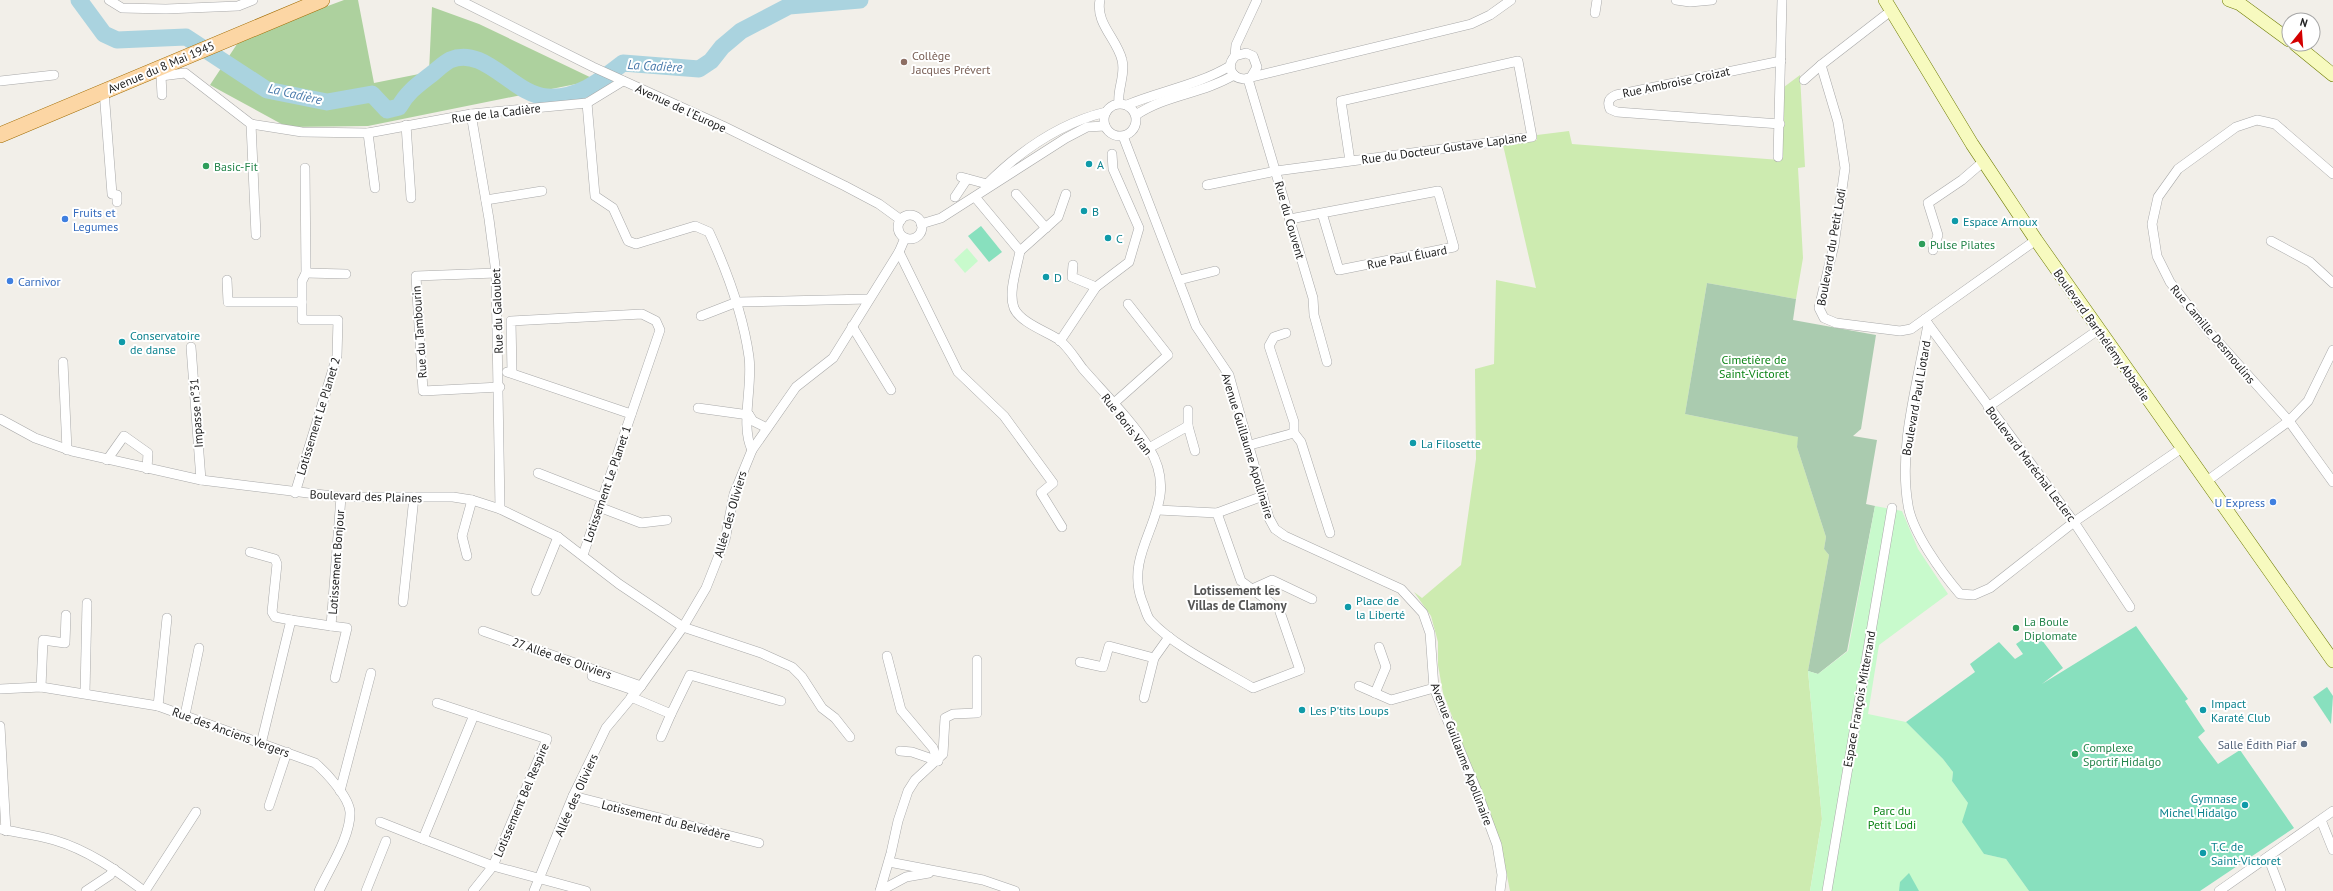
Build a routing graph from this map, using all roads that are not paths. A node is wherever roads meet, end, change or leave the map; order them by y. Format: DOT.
graph roads {
  1 [pos="109,0"];
  2 [pos="253,0"];
  3 [pos="298,0"];
  4 [pos="322,0"];
  5 [pos="459,0"];
  6 [pos="1100,0"];
  7 [pos="1257,0"];
  8 [pos="1511,0"];
  9 [pos="1597,0"];
  10 [pos="1676,0"];
  11 [pos="1712,0"];
  12 [pos="1782,0"];
  13 [pos="2229,0"];
  14 [pos="1888,5"];
  15 [pos="1595,13"];
  16 [pos="1243,30"];
  17 [pos="2281,34"];
  18 [pos="214,40"];
  19 [pos="2305,52"];
  20 [pos="1246,53"];
  21 [pos="178,55"];
  22 [pos="1235,56"];
  23 [pos="1781,61"];
  24 [pos="1256,63"];
  25 [pos="1822,65"];
  26 [pos="1230,66"];
  27 [pos="1272,72"];
  28 [pos="158,73"];
  29 [pos="54,75"];
  30 [pos="1234,75"];
  31 [pos="2333,75"];
  32 [pos="1250,78"];
  33 [pos="620,80"];
  34 [pos="1804,80"];
  35 [pos="0,81"];
  36 [pos="104,91"];
  37 [pos="162,95"];
  38 [pos="587,103"];
  39 [pos="1123,104"];
  40 [pos="1106,112"];
  41 [pos="471,114"];
  42 [pos="1136,116"];
  43 [pos="251,124"];
  44 [pos="1780,124"];
  45 [pos="406,125"];
  46 [pos="0,126"];
  47 [pos="1105,126"];
  48 [pos="368,133"];
  49 [pos="0,135"];
  50 [pos="1123,136"];
  51 [pos="1112,154"];
  52 [pos="1778,157"];
  53 [pos="1350,160"];
  54 [pos="1984,161"];
  55 [pos="305,168"];
  56 [pos="1276,171"];
  57 [pos="2333,174"];
  58 [pos="988,184"];
  59 [pos="1207,185"];
  60 [pos="375,188"];
  61 [pos="542,191"];
  62 [pos="1016,194"];
  63 [pos="1066,194"];
  64 [pos="975,197"];
  65 [pos="411,198"];
  66 [pos="486,200"];
  67 [pos="118,202"];
  68 [pos="962,205"];
  69 [pos="1322,213"];
  70 [pos="1290,219"];
  71 [pos="901,220"];
  72 [pos="921,224"];
  73 [pos="1046,228"];
  74 [pos="256,235"];
  75 [pos="905,238"];
  76 [pos="2036,240"];
  77 [pos="2271,241"];
  78 [pos="1933,250"];
  79 [pos="1020,251"];
  80 [pos="899,252"];
  81 [pos="1073,265"];
  82 [pos="1215,271"];
  83 [pos="306,273"];
  84 [pos="496,273"];
  85 [pos="346,274"];
  86 [pos="227,280"];
  87 [pos="1179,280"];
  88 [pos="2333,283"];
  89 [pos="1096,287"];
  90 [pos="869,299"];
  91 [pos="302,302"];
  92 [pos="737,302"];
  93 [pos="1128,304"];
  94 [pos="701,316"];
  95 [pos="1926,322"];
  96 [pos="852,326"];
  97 [pos="2098,330"];
  98 [pos="1286,333"];
  99 [pos="1060,341"];
  100 [pos="191,347"];
  101 [pos="2333,350"];
  102 [pos="63,362"];
  103 [pos="1327,362"];
  104 [pos="499,372"];
  105 [pos="512,373"];
  106 [pos="500,387"];
  107 [pos="891,390"];
  108 [pos="1113,404"];
  109 [pos="1988,407"];
  110 [pos="698,408"];
  111 [pos="1188,410"];
  112 [pos="630,414"];
  113 [pos="749,415"];
  114 [pos="0,419"];
  115 [pos="2290,421"];
  116 [pos="1188,426"];
  117 [pos="767,428"];
  118 [pos="1294,433"];
  119 [pos="1250,445"];
  120 [pos="1148,448"];
  121 [pos="2182,448"];
  122 [pos="67,450"];
  123 [pos="752,450"];
  124 [pos="1195,451"];
  125 [pos="107,460"];
  126 [pos="147,469"];
  127 [pos="538,473"];
  128 [pos="201,480"];
  129 [pos="2207,481"];
  130 [pos="2333,482"];
  131 [pos="295,493"];
  132 [pos="1263,496"];
  133 [pos="341,497"];
  134 [pos="414,497"];
  135 [pos="472,500"];
  136 [pos="600,503"];
  137 [pos="1892,508"];
  138 [pos="500,509"];
  139 [pos="1158,510"];
  140 [pos="1217,513"];
  141 [pos="667,520"];
  142 [pos="2074,522"];
  143 [pos="1062,527"];
  144 [pos="1330,533"];
  145 [pos="558,537"];
  146 [pos="250,552"];
  147 [pos="582,555"];
  148 [pos="467,556"];
  149 [pos="1252,589"];
  150 [pos="536,591"];
  151 [pos="1312,599"];
  152 [pos="403,602"];
  153 [pos="87,603"];
  154 [pos="2130,607"];
  155 [pos="66,615"];
  156 [pos="167,618"];
  157 [pos="291,620"];
  158 [pos="331,626"];
  159 [pos="683,627"];
  160 [pos="481,634"];
  161 [pos="1169,637"];
  162 [pos="1379,647"];
  163 [pos="199,648"];
  164 [pos="887,656"];
  165 [pos="1154,658"];
  166 [pos="977,660"];
  167 [pos="2333,661"];
  168 [pos="1080,662"];
  169 [pos="371,673"];
  170 [pos="335,678"];
  171 [pos="1359,686"];
  172 [pos="41,687"];
  173 [pos="1434,688"];
  174 [pos="0,689"];
  175 [pos="636,691"];
  176 [pos="85,693"];
  177 [pos="1375,693"];
  178 [pos="1144,698"];
  179 [pos="781,701"];
  180 [pos="437,703"];
  181 [pos="158,706"];
  182 [pos="671,714"];
  183 [pos="185,715"];
  184 [pos="474,715"];
  185 [pos="0,726"];
  186 [pos="661,737"];
  187 [pos="850,737"];
  188 [pos="261,744"];
  189 [pos="900,751"];
  190 [pos="286,752"];
  191 [pos="938,761"];
  192 [pos="340,791"];
  193 [pos="573,796"];
  194 [pos="269,806"];
  195 [pos="2333,811"];
  196 [pos="196,812"];
  197 [pos="2321,820"];
  198 [pos="380,822"];
  199 [pos="3,830"];
  200 [pos="423,839"];
  201 [pos="386,841"];
  202 [pos="759,843"];
  203 [pos="2333,850"];
  204 [pos="2268,857"];
  205 [pos="889,862"];
  206 [pos="493,866"];
  207 [pos="114,869"];
  208 [pos="937,872"];
  209 [pos="540,879"];
  210 [pos="86,891"];
  211 [pos="145,891"];
  212 [pos="319,891"];
  213 [pos="366,891"];
  214 [pos="473,891"];
  215 [pos="534,891"];
  216 [pos="586,891"];
  217 [pos="880,891"];
  218 [pos="1015,891"];
  219 [pos="1500,891"];
  220 [pos="1827,891"];
  221 [pos="2219,891"];
  222 [pos="2281,891"];
  1 -- 2 [label="street"];
  3 -- 18 [label="main road, Avenue du 8 Mai 1945"];
  4 -- 18 [label="main road, Avenue du 8 Mai 1945"];
  5 -- 33 [label="street, Avenue de l'Europe"];
  6 -- 39 [label="street"];
  7 -- 16 [label="street"];
  8 -- 27 [label="street"];
  9 -- 15 [label="street"];
  10 -- 11 [label="street"];
  12 -- 23 [label="street"];
  13 -- 17 [label="street"];
  14 -- 25 [label="street"];
  14 -- 54 [label="street, Boulevard Barthélémy Abbadie"];
  16 -- 20 [label="street"];
  16 -- 22 [label="street"];
  18 -- 21 [label="main road, Avenue du 8 Mai 1945"];
  19 -- 31 [label="street"];
  20 -- 22 [label="street"];
  20 -- 24 [label="street"];
  21 -- 28 [label="main road, Avenue du 8 Mai 1945"];
  21 -- 46 [label="main road, Avenue du 8 Mai 1945"];
  22 -- 26 [label="street"];
  23 -- 44 [label="street"];
  23 -- 44 [label="street, Rue Ambroise Croizat"];
  24 -- 27 [label="street"];
  24 -- 32 [label="street"];
  25 -- 34 [label="street"];
  25 -- 95 [label="street, Boulevard du Petit Lodi"];
  26 -- 30 [label="street"];
  26 -- 39 [label="street"];
  27 -- 32 [label="street"];
  28 -- 36 [label="main road, Avenue du 8 Mai 1945"];
  28 -- 37 [label="street"];
  28 -- 43 [label="street, Rue de la Cadière"];
  29 -- 35 [label="street"];
  30 -- 32 [label="street"];
  30 -- 42 [label="street"];
  32 -- 56 [label="street, Rue du Couvent"];
  33 -- 38 [label="street, Rue de la Cadière"];
  33 -- 71 [label="street, Avenue de l'Europe"];
  36 -- 49 [label="main road, Avenue du 8 Mai 1945"];
  36 -- 67 [label="street"];
  38 -- 41 [label="street, Rue de la Cadière"];
  38 -- 92 [label="street"];
  39 -- 40 [label="street"];
  39 -- 42 [label="street"];
  40 -- 47 [label="street"];
  40 -- 58 [label="street"];
  41 -- 45 [label="street, Rue de la Cadière"];
  41 -- 66 [label="street, Rue du Galoubet"];
  42 -- 50 [label="street"];
  43 -- 48 [label="street, Rue de la Cadière"];
  43 -- 74 [label="street"];
  44 -- 52 [label="street"];
  45 -- 48 [label="street, Rue de la Cadière"];
  45 -- 65 [label="street"];
  47 -- 50 [label="street"];
  47 -- 64 [label="street"];
  48 -- 60 [label="street"];
  50 -- 87 [label="street, Avenue Guillaume Apollinaire"];
  51 -- 89 [label="street"];
  53 -- 53 [label="street, Rue du Docteur Gustave Laplane"];
  53 -- 56 [label="street, Rue du Docteur Gustave Laplane"];
  54 -- 76 [label="street, Boulevard Barthélémy Abbadie"];
  54 -- 78 [label="street"];
  55 -- 83 [label="street, Lotissement Le Planet 2"];
  56 -- 59 [label="street, Rue du Docteur Gustave Laplane"];
  56 -- 70 [label="street, Rue du Couvent"];
  57 -- 115 [label="street, Rue Camille Desmoulins"];
  58 -- 64 [label="street"];
  58 -- 68 [label="street"];
  61 -- 66 [label="street"];
  62 -- 73 [label="street"];
  63 -- 73 [label="street"];
  64 -- 68 [label="street"];
  64 -- 79 [label="street"];
  66 -- 84 [label="street, Rue du Galoubet"];
  68 -- 72 [label="street"];
  69 -- 69 [label="street, Rue Paul Éluard"];
  69 -- 70 [label="street, Rue Paul Éluard"];
  70 -- 103 [label="street, Rue du Couvent"];
  71 -- 72 [label="street"];
  71 -- 75 [label="street"];
  72 -- 75 [label="street"];
  73 -- 79 [label="street"];
  75 -- 80 [label="street, Allée des Oliviers"];
  76 -- 95 [label="street"];
  76 -- 97 [label="street, Boulevard Barthélémy Abbadie"];
  77 -- 88 [label="street"];
  79 -- 99 [label="street, Rue Boris Vian"];
  80 -- 90 [label="street, Allée des Oliviers"];
  80 -- 143 [label="street"];
  81 -- 89 [label="street"];
  82 -- 87 [label="street"];
  83 -- 85 [label="street"];
  83 -- 91 [label="street, Lotissement Le Planet 2"];
  84 -- 104 [label="street, Rue du Galoubet"];
  84 -- 106 [label="street, Rue du Tambourin"];
  86 -- 91 [label="street"];
  87 -- 119 [label="street, Avenue Guillaume Apollinaire"];
  89 -- 99 [label="street"];
  90 -- 92 [label="street"];
  90 -- 96 [label="street, Allée des Oliviers"];
  91 -- 131 [label="street, Lotissement Le Planet 2"];
  92 -- 94 [label="street"];
  92 -- 113 [label="street"];
  93 -- 108 [label="street"];
  95 -- 109 [label="street, Boulevard Maréchal Leclerc"];
  95 -- 142 [label="street, Boulevard Paul Liotard"];
  96 -- 107 [label="street"];
  96 -- 117 [label="street, Allée des Oliviers"];
  97 -- 109 [label="street"];
  97 -- 121 [label="street, Boulevard Barthélémy Abbadie"];
  98 -- 118 [label="street"];
  99 -- 108 [label="street, Rue Boris Vian"];
  100 -- 128 [label="street, Impasse n°31"];
  101 -- 115 [label="street"];
  102 -- 122 [label="street"];
  104 -- 105 [label="street, Lotissement Le Planet 1"];
  104 -- 106 [label="street, Rue du Galoubet"];
  105 -- 112 [label="street, Lotissement Le Planet 1"];
  105 -- 112 [label="street, Lotissement Le Planet 1"];
  106 -- 138 [label="street, Rue du Galoubet"];
  108 -- 120 [label="street, Rue Boris Vian"];
  109 -- 142 [label="street, Boulevard Maréchal Leclerc"];
  110 -- 113 [label="street"];
  111 -- 116 [label="street"];
  112 -- 136 [label="street, Lotissement Le Planet 1"];
  113 -- 117 [label="street"];
  113 -- 123 [label="street"];
  114 -- 122 [label="street, Boulevard des Plaines"];
  115 -- 129 [label="street"];
  115 -- 130 [label="street, Rue Camille Desmoulins"];
  116 -- 120 [label="street"];
  116 -- 124 [label="street"];
  117 -- 123 [label="street, Allée des Oliviers"];
  118 -- 119 [label="street"];
  118 -- 144 [label="street"];
  119 -- 132 [label="street, Avenue Guillaume Apollinaire"];
  120 -- 139 [label="street, Rue Boris Vian"];
  121 -- 129 [label="street, Boulevard Barthélémy Abbadie"];
  121 -- 142 [label="street, Boulevard Paul Liotard"];
  122 -- 125 [label="street, Boulevard des Plaines"];
  123 -- 159 [label="street, Allée des Oliviers"];
  125 -- 126 [label="street, Boulevard des Plaines"];
  125 -- 126 [label="street"];
  126 -- 128 [label="street, Boulevard des Plaines"];
  127 -- 136 [label="street"];
  128 -- 131 [label="street, Boulevard des Plaines"];
  129 -- 167 [label="street, Boulevard Barthélémy Abbadie"];
  131 -- 133 [label="street, Boulevard des Plaines"];
  132 -- 140 [label="street"];
  132 -- 173 [label="street, Avenue Guillaume Apollinaire"];
  133 -- 134 [label="street, Boulevard des Plaines"];
  133 -- 158 [label="street, Lotissement Bonjour"];
  134 -- 135 [label="street, Boulevard des Plaines"];
  134 -- 152 [label="street"];
  135 -- 138 [label="street, Boulevard des Plaines"];
  135 -- 148 [label="street"];
  136 -- 141 [label="street"];
  136 -- 147 [label="street, Lotissement Le Planet 1"];
  137 -- 220 [label="street, Espace François Mitterrand"];
  138 -- 145 [label="street, Boulevard des Plaines"];
  139 -- 140 [label="street"];
  139 -- 161 [label="street, Rue Boris Vian"];
  140 -- 149 [label="street"];
  142 -- 154 [label="street, Boulevard Maréchal Leclerc"];
  145 -- 147 [label="street, Boulevard des Plaines"];
  145 -- 150 [label="street"];
  146 -- 157 [label="street, Lotissement Bonjour"];
  147 -- 159 [label="street, Boulevard des Plaines"];
  149 -- 151 [label="street"];
  149 -- 161 [label="street, Rue Boris Vian"];
  153 -- 176 [label="street"];
  155 -- 172 [label="street"];
  156 -- 181 [label="street"];
  157 -- 158 [label="street, Lotissement Bonjour"];
  157 -- 188 [label="street"];
  158 -- 170 [label="street"];
  159 -- 175 [label="street, Allée des Oliviers"];
  159 -- 187 [label="street, Boulevard des Plaines"];
  160 -- 175 [label="street"];
  161 -- 165 [label="street"];
  162 -- 177 [label="street"];
  163 -- 183 [label="street"];
  164 -- 191 [label="street"];
  165 -- 168 [label="street"];
  165 -- 178 [label="street"];
  166 -- 191 [label="street"];
  169 -- 192 [label="street"];
  171 -- 177 [label="street"];
  172 -- 174 [label="street, Rue des Anciens Vergers"];
  172 -- 176 [label="street, Rue des Anciens Vergers"];
  173 -- 177 [label="street"];
  173 -- 219 [label="street, Avenue Guillaume Apollinaire"];
  175 -- 182 [label="street"];
  175 -- 193 [label="street, Allée des Oliviers"];
  176 -- 181 [label="street, Rue des Anciens Vergers"];
  179 -- 182 [label="street"];
  180 -- 184 [label="street, Lotissement Bel Respire"];
  181 -- 183 [label="street, Rue des Anciens Vergers"];
  182 -- 186 [label="street"];
  183 -- 188 [label="street, Rue des Anciens Vergers"];
  184 -- 200 [label="street"];
  184 -- 206 [label="street, Lotissement Bel Respire"];
  185 -- 199 [label="street"];
  188 -- 190 [label="street, Rue des Anciens Vergers"];
  189 -- 191 [label="street"];
  190 -- 192 [label="street, Rue des Anciens Vergers"];
  190 -- 194 [label="street"];
  191 -- 205 [label="street"];
  192 -- 212 [label="street, Rue des Anciens Vergers"];
  193 -- 202 [label="street, Lotissement du Belvédère"];
  193 -- 209 [label="street, Allée des Oliviers"];
  195 -- 197 [label="street"];
  196 -- 211 [label="street"];
  197 -- 203 [label="street"];
  197 -- 204 [label="street"];
  198 -- 200 [label="street, Lotissement Bel Respire"];
  199 -- 207 [label="street"];
  200 -- 206 [label="street, Lotissement Bel Respire"];
  201 -- 213 [label="street"];
  204 -- 221 [label="street"];
  204 -- 222 [label="street"];
  205 -- 208 [label="street"];
  205 -- 217 [label="street"];
  206 -- 209 [label="street, Lotissement Bel Respire"];
  206 -- 214 [label="street, Lotissement Bel Respire"];
  207 -- 210 [label="street"];
  207 -- 211 [label="street"];
  208 -- 217 [label="street"];
  208 -- 218 [label="street"];
  209 -- 215 [label="street, Allée des Oliviers"];
  209 -- 216 [label="street, Lotissement Bel Respire"];
}
